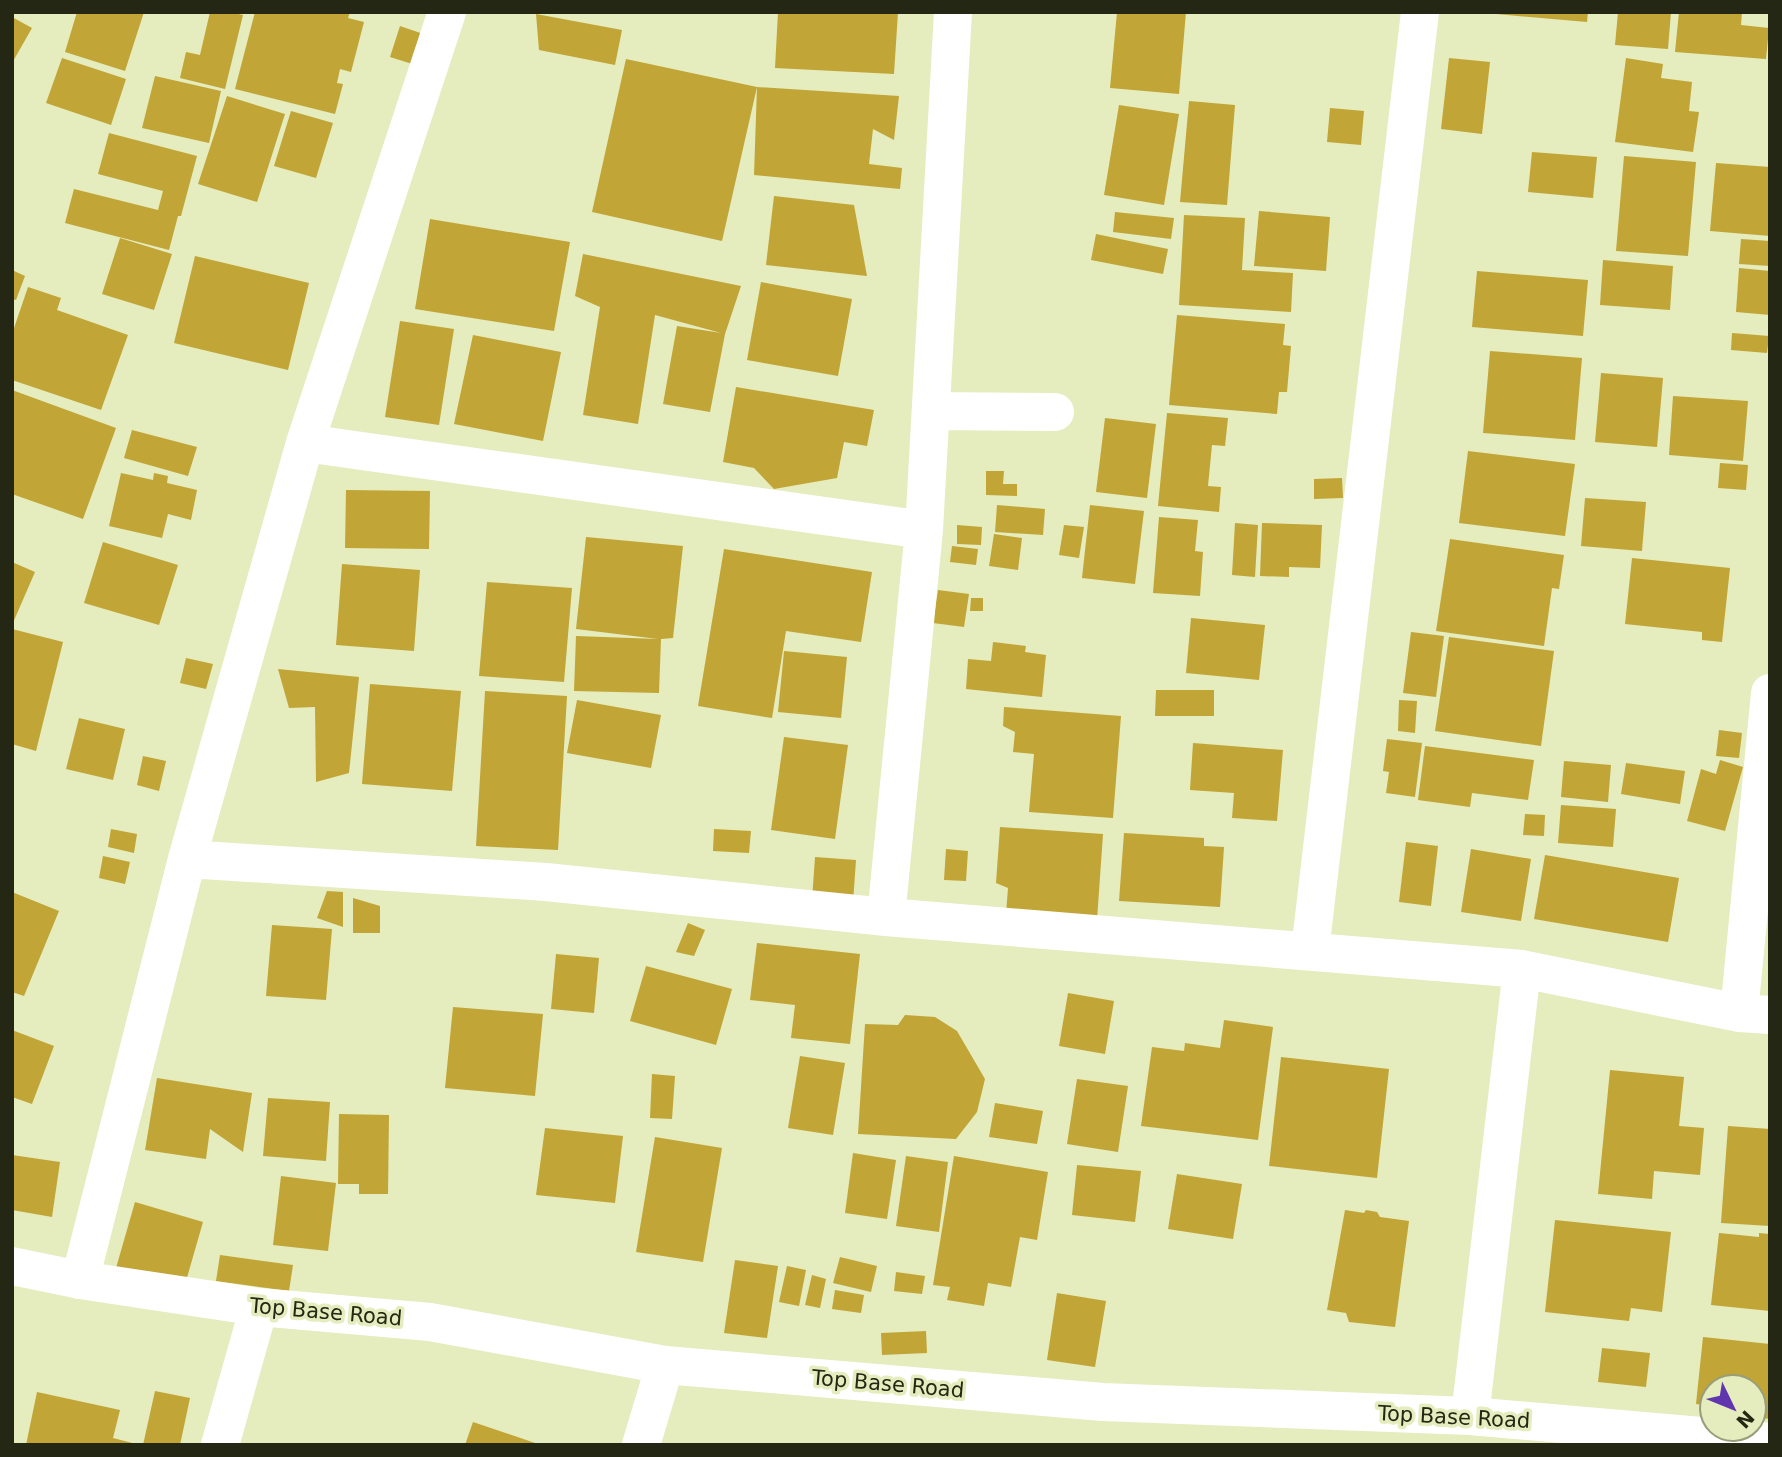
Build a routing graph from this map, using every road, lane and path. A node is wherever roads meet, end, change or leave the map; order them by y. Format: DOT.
graph roads {
  1 [pos="447,12"];
  2 [pos="953,12"];
  3 [pos="1420,12"];
  4 [pos="932,411"];
  5 [pos="1055,412"];
  6 [pos="305,443"];
  7 [pos="924,530"];
  8 [pos="1770,693"];
  9 [pos="187,859"];
  10 [pos="886,917"];
  11 [pos="1310,951"];
  12 [pos="1522,969"];
  13 [pos="1754,1014"];
  14 [pos="12,1266"];
  15 [pos="80,1280"];
  16 [pos="259,1307"];
  17 [pos="664,1365"];
  18 [pos="1480,1427"];
  19 [pos="1770,1442"];
  20 [pos="220,1445"];
  21 [pos="641,1445"];
  1 -- 6 [label="street"];
  2 -- 4 [label="street"];
  3 -- 11 [label="street"];
  4 -- 5 [label="street"];
  4 -- 7 [label="street"];
  6 -- 7 [label="street"];
  6 -- 9 [label="street"];
  7 -- 10 [label="street"];
  8 -- 13 [label="street"];
  9 -- 10 [label="street"];
  9 -- 15 [label="street"];
  10 -- 11 [label="street"];
  11 -- 12 [label="street"];
  12 -- 13 [label="street"];
  12 -- 18 [label="street"];
  14 -- 15 [label="street, Top Base Road"];
  15 -- 16 [label="street, Top Base Road"];
  16 -- 17 [label="street, Top Base Road"];
  16 -- 20 [label="street"];
  17 -- 18 [label="street, Top Base Road"];
  17 -- 21 [label="street"];
  18 -- 19 [label="street, Top Base Road"];
}
